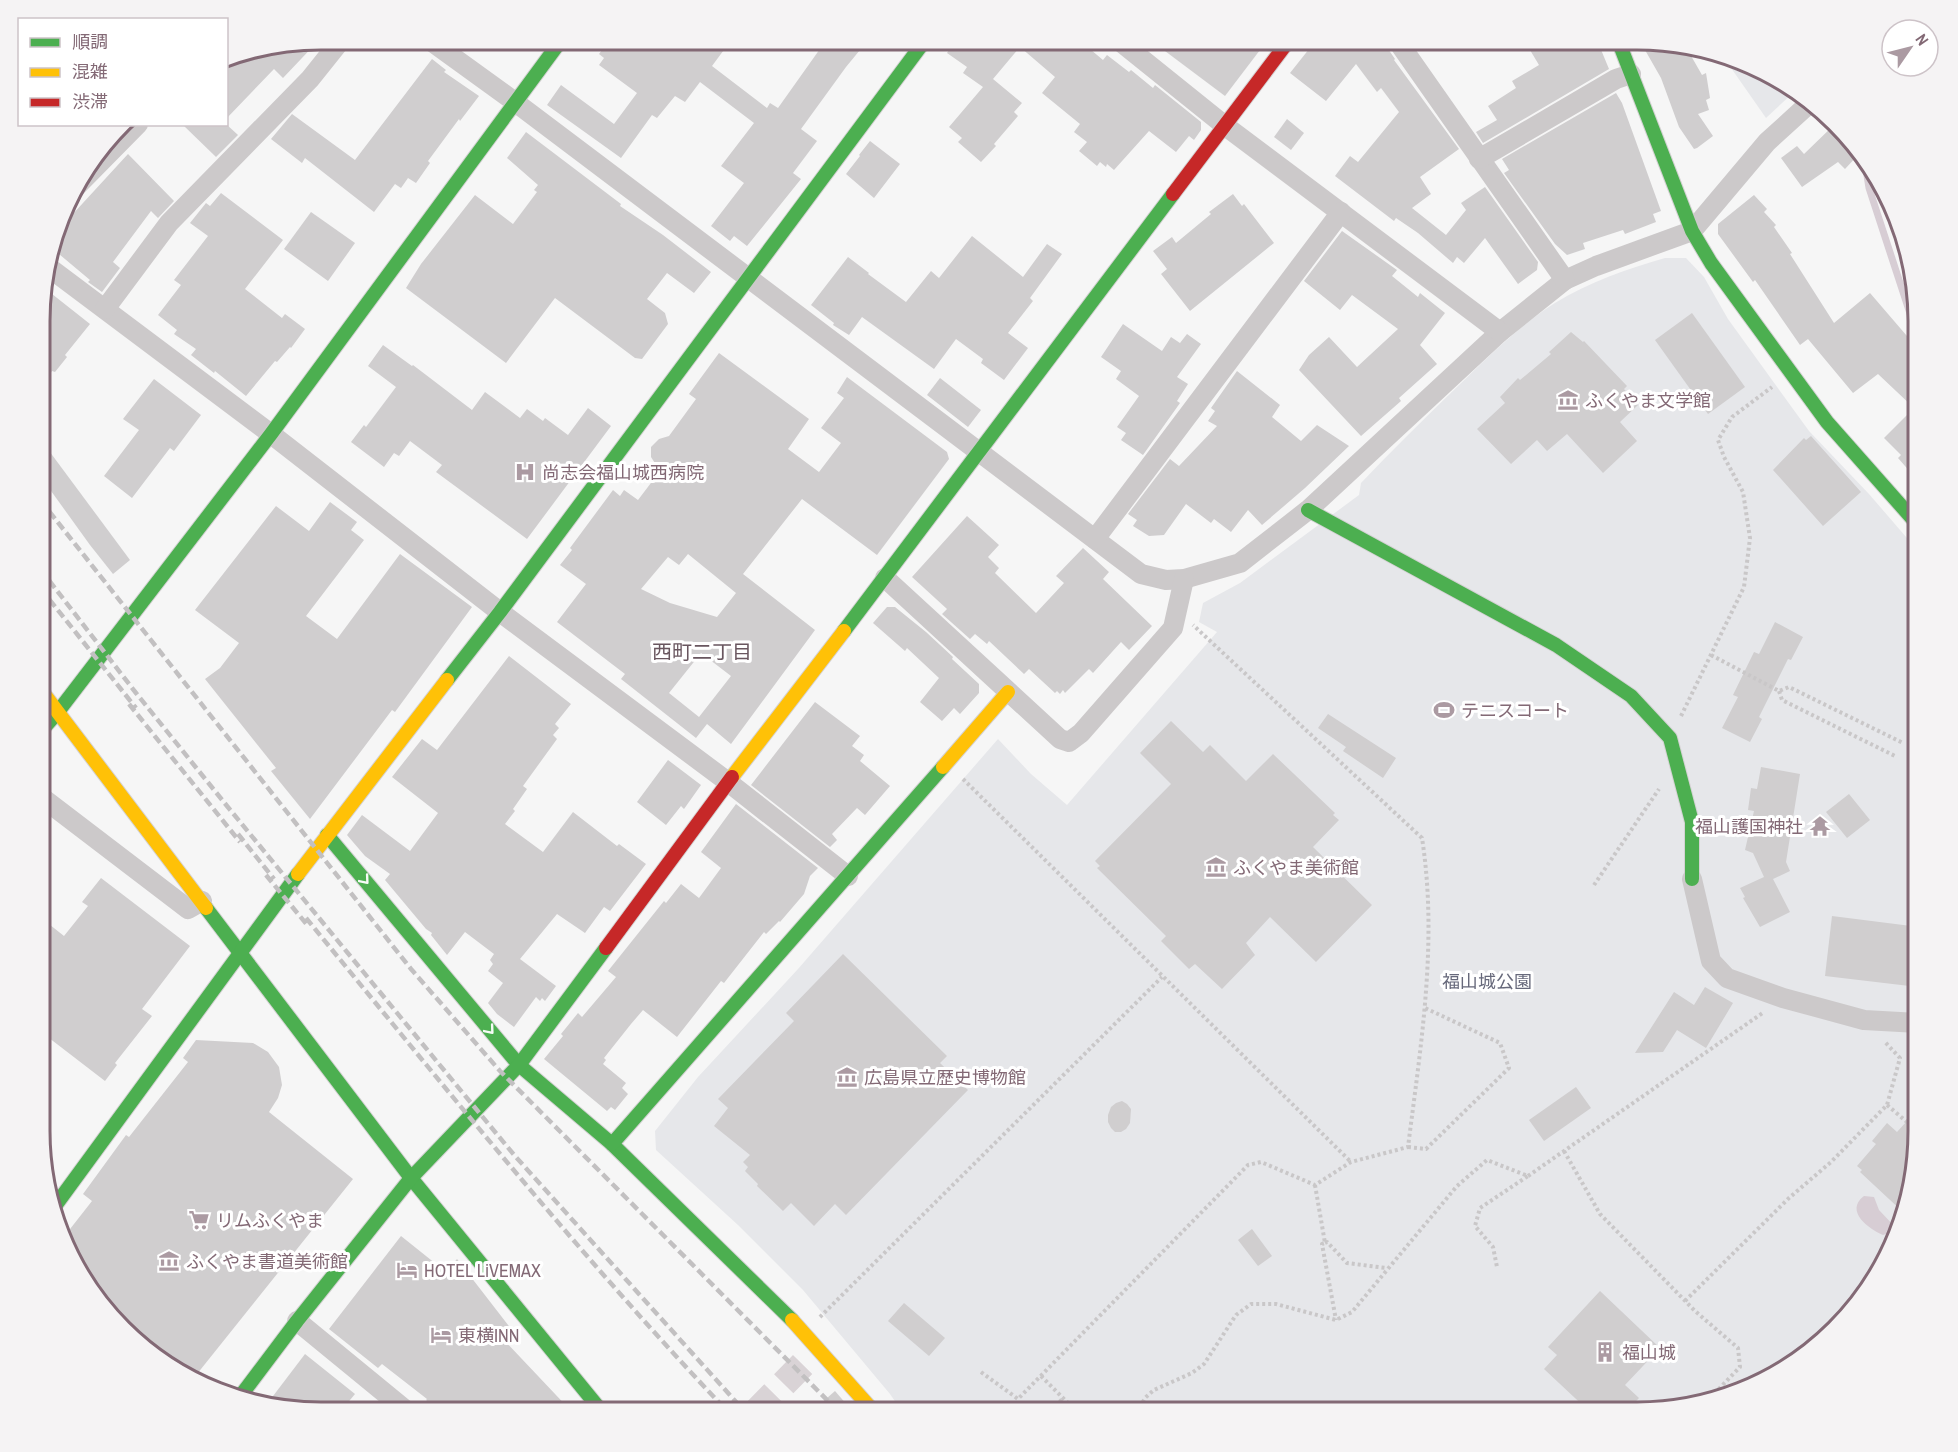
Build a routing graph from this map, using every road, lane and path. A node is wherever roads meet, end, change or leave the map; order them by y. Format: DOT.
graph roads {
  1 [pos="333,50"];
  2 [pos="443,50"];
  3 [pos="554,50"];
  4 [pos="918,50"];
  5 [pos="1131,50"];
  6 [pos="1282,50"];
  7 [pos="1404,50"];
  8 [pos="1622,50"];
  9 [pos="1631,74"];
  10 [pos="515,102"];
  11 [pos="1806,108"];
  12 [pos="1224,125"];
  13 [pos="117,142"];
  14 [pos="105,155"];
  15 [pos="1479,159"];
  16 [pos="1341,212"];
  17 [pos="1692,231"];
  18 [pos="54,271"];
  19 [pos="748,279"];
  20 [pos="1565,280"];
  21 [pos="105,309"];
  22 [pos="1500,332"];
  23 [pos="1791,373"];
  24 [pos="271,434"];
  25 [pos="980,452"];
  26 [pos="1308,510"];
  27 [pos="1908,514"];
  28 [pos="1095,539"];
  29 [pos="885,578"];
  30 [pos="1184,579"];
  31 [pos="1177,611"];
  32 [pos="501,612"];
  33 [pos="1711,654"];
  34 [pos="1779,691"];
  35 [pos="1008,692"];
  36 [pos="50,703"];
  37 [pos="57,713"];
  38 [pos="50,720"];
  39 [pos="1670,738"];
  40 [pos="1903,743"];
  41 [pos="1897,757"];
  42 [pos="947,763"];
  43 [pos="1676,763"];
  44 [pos="728,782"];
  45 [pos="50,804"];
  46 [pos="327,835"];
  47 [pos="848,876"];
  48 [pos="1692,879"];
  49 [pos="1594,885"];
  50 [pos="202,901"];
  51 [pos="240,952"];
  52 [pos="1162,977"];
  53 [pos="1783,998"];
  54 [pos="1425,1008"];
  55 [pos="1864,1020"];
  56 [pos="1908,1022"];
  57 [pos="519,1065"];
  58 [pos="1887,1105"];
  59 [pos="1908,1123"];
  60 [pos="612,1144"];
  61 [pos="1408,1147"];
  62 [pos="1564,1151"];
  63 [pos="1351,1162"];
  64 [pos="1528,1176"];
  65 [pos="411,1178"];
  66 [pos="1316,1185"];
  67 [pos="59,1201"];
  68 [pos="1325,1243"];
  69 [pos="1497,1267"];
  70 [pos="1387,1268"];
  71 [pos="1685,1301"];
  72 [pos="1336,1320"];
  73 [pos="297,1321"];
  74 [pos="805,1333"];
  75 [pos="819,1348"];
  76 [pos="807,1360"];
  77 [pos="981,1372"];
  78 [pos="1041,1376"];
  79 [pos="1719,1390"];
  80 [pos="244,1391"];
  81 [pos="1063,1398"];
  82 [pos="396,1402"];
  83 [pos="594,1402"];
  84 [pos="866,1402"];
  85 [pos="1060,1402"];
  86 [pos="1067,1402"];
  87 [pos="1143,1402"];
  1 -- 21 [label="street"];
  2 -- 10 [label="street"];
  3 -- 10 [label="street"];
  4 -- 19 [label="street"];
  5 -- 12 [label="street"];
  6 -- 12 [label="street"];
  7 -- 15 [label="street"];
  8 -- 9 [label="street"];
  9 -- 15 [label="street"];
  9 -- 17 [label="street"];
  10 -- 19 [label="street"];
  10 -- 24 [label="street"];
  11 -- 17 [label="street"];
  12 -- 16 [label="street"];
  12 -- 25 [label="street"];
  13 -- 14 [label="street"];
  15 -- 20 [label="street"];
  16 -- 22 [label="street"];
  16 -- 28 [label="street"];
  17 -- 20 [label="street"];
  17 -- 23 [label="street"];
  18 -- 21 [label="street"];
  19 -- 25 [label="street"];
  19 -- 32 [label="street"];
  20 -- 22 [label="street"];
  21 -- 24 [label="street"];
  22 -- 26 [label="street"];
  23 -- 27 [label="street"];
  23 -- 33 [label="path"];
  24 -- 32 [label="street"];
  24 -- 37 [label="street"];
  25 -- 28 [label="street"];
  25 -- 29 [label="street"];
  26 -- 30 [label="street"];
  26 -- 39 [label="street"];
  28 -- 30 [label="street"];
  29 -- 35 [label="street"];
  29 -- 44 [label="street"];
  30 -- 31 [label="street"];
  31 -- 35 [label="street"];
  31 -- 54 [label="path"];
  32 -- 44 [label="street"];
  32 -- 46 [label="street"];
  33 -- 34 [label="path"];
  33 -- 39 [label="path"];
  34 -- 40 [label="path"];
  34 -- 41 [label="path"];
  35 -- 42 [label="street"];
  36 -- 37 [label="street"];
  37 -- 38 [label="street"];
  37 -- 50 [label="street"];
  39 -- 43 [label="street"];
  42 -- 47 [label="street"];
  42 -- 52 [label="path"];
  43 -- 48 [label="street"];
  43 -- 49 [label="path"];
  44 -- 47 [label="street"];
  44 -- 57 [label="street"];
  45 -- 50 [label="street"];
  46 -- 51 [label="street"];
  46 -- 57 [label="street, one-way"];
  47 -- 60 [label="street"];
  48 -- 53 [label="street"];
  50 -- 51 [label="street"];
  51 -- 65 [label="street"];
  51 -- 67 [label="street"];
  52 -- 63 [label="path"];
  52 -- 74 [label="path"];
  53 -- 55 [label="street"];
  53 -- 62 [label="path"];
  54 -- 61 [label="path"];
  54 -- 61 [label="path"];
  55 -- 56 [label="street"];
  55 -- 58 [label="path"];
  57 -- 60 [label="street"];
  57 -- 65 [label="street"];
  58 -- 59 [label="path"];
  58 -- 71 [label="path"];
  60 -- 74 [label="street"];
  61 -- 63 [label="path"];
  62 -- 64 [label="path"];
  62 -- 71 [label="path"];
  63 -- 66 [label="path"];
  64 -- 69 [label="path"];
  64 -- 70 [label="path"];
  65 -- 73 [label="street"];
  65 -- 83 [label="street"];
  66 -- 68 [label="path"];
  66 -- 78 [label="path"];
  68 -- 70 [label="path"];
  68 -- 72 [label="path"];
  70 -- 72 [label="path"];
  71 -- 79 [label="path"];
  72 -- 87 [label="path"];
  73 -- 80 [label="street"];
  73 -- 82 [label="street"];
  74 -- 75 [label="street"];
  75 -- 76 [label="street"];
  75 -- 84 [label="street"];
  77 -- 78 [label="path"];
  78 -- 81 [label="path"];
  81 -- 85 [label="path"];
  81 -- 86 [label="path"];
}
